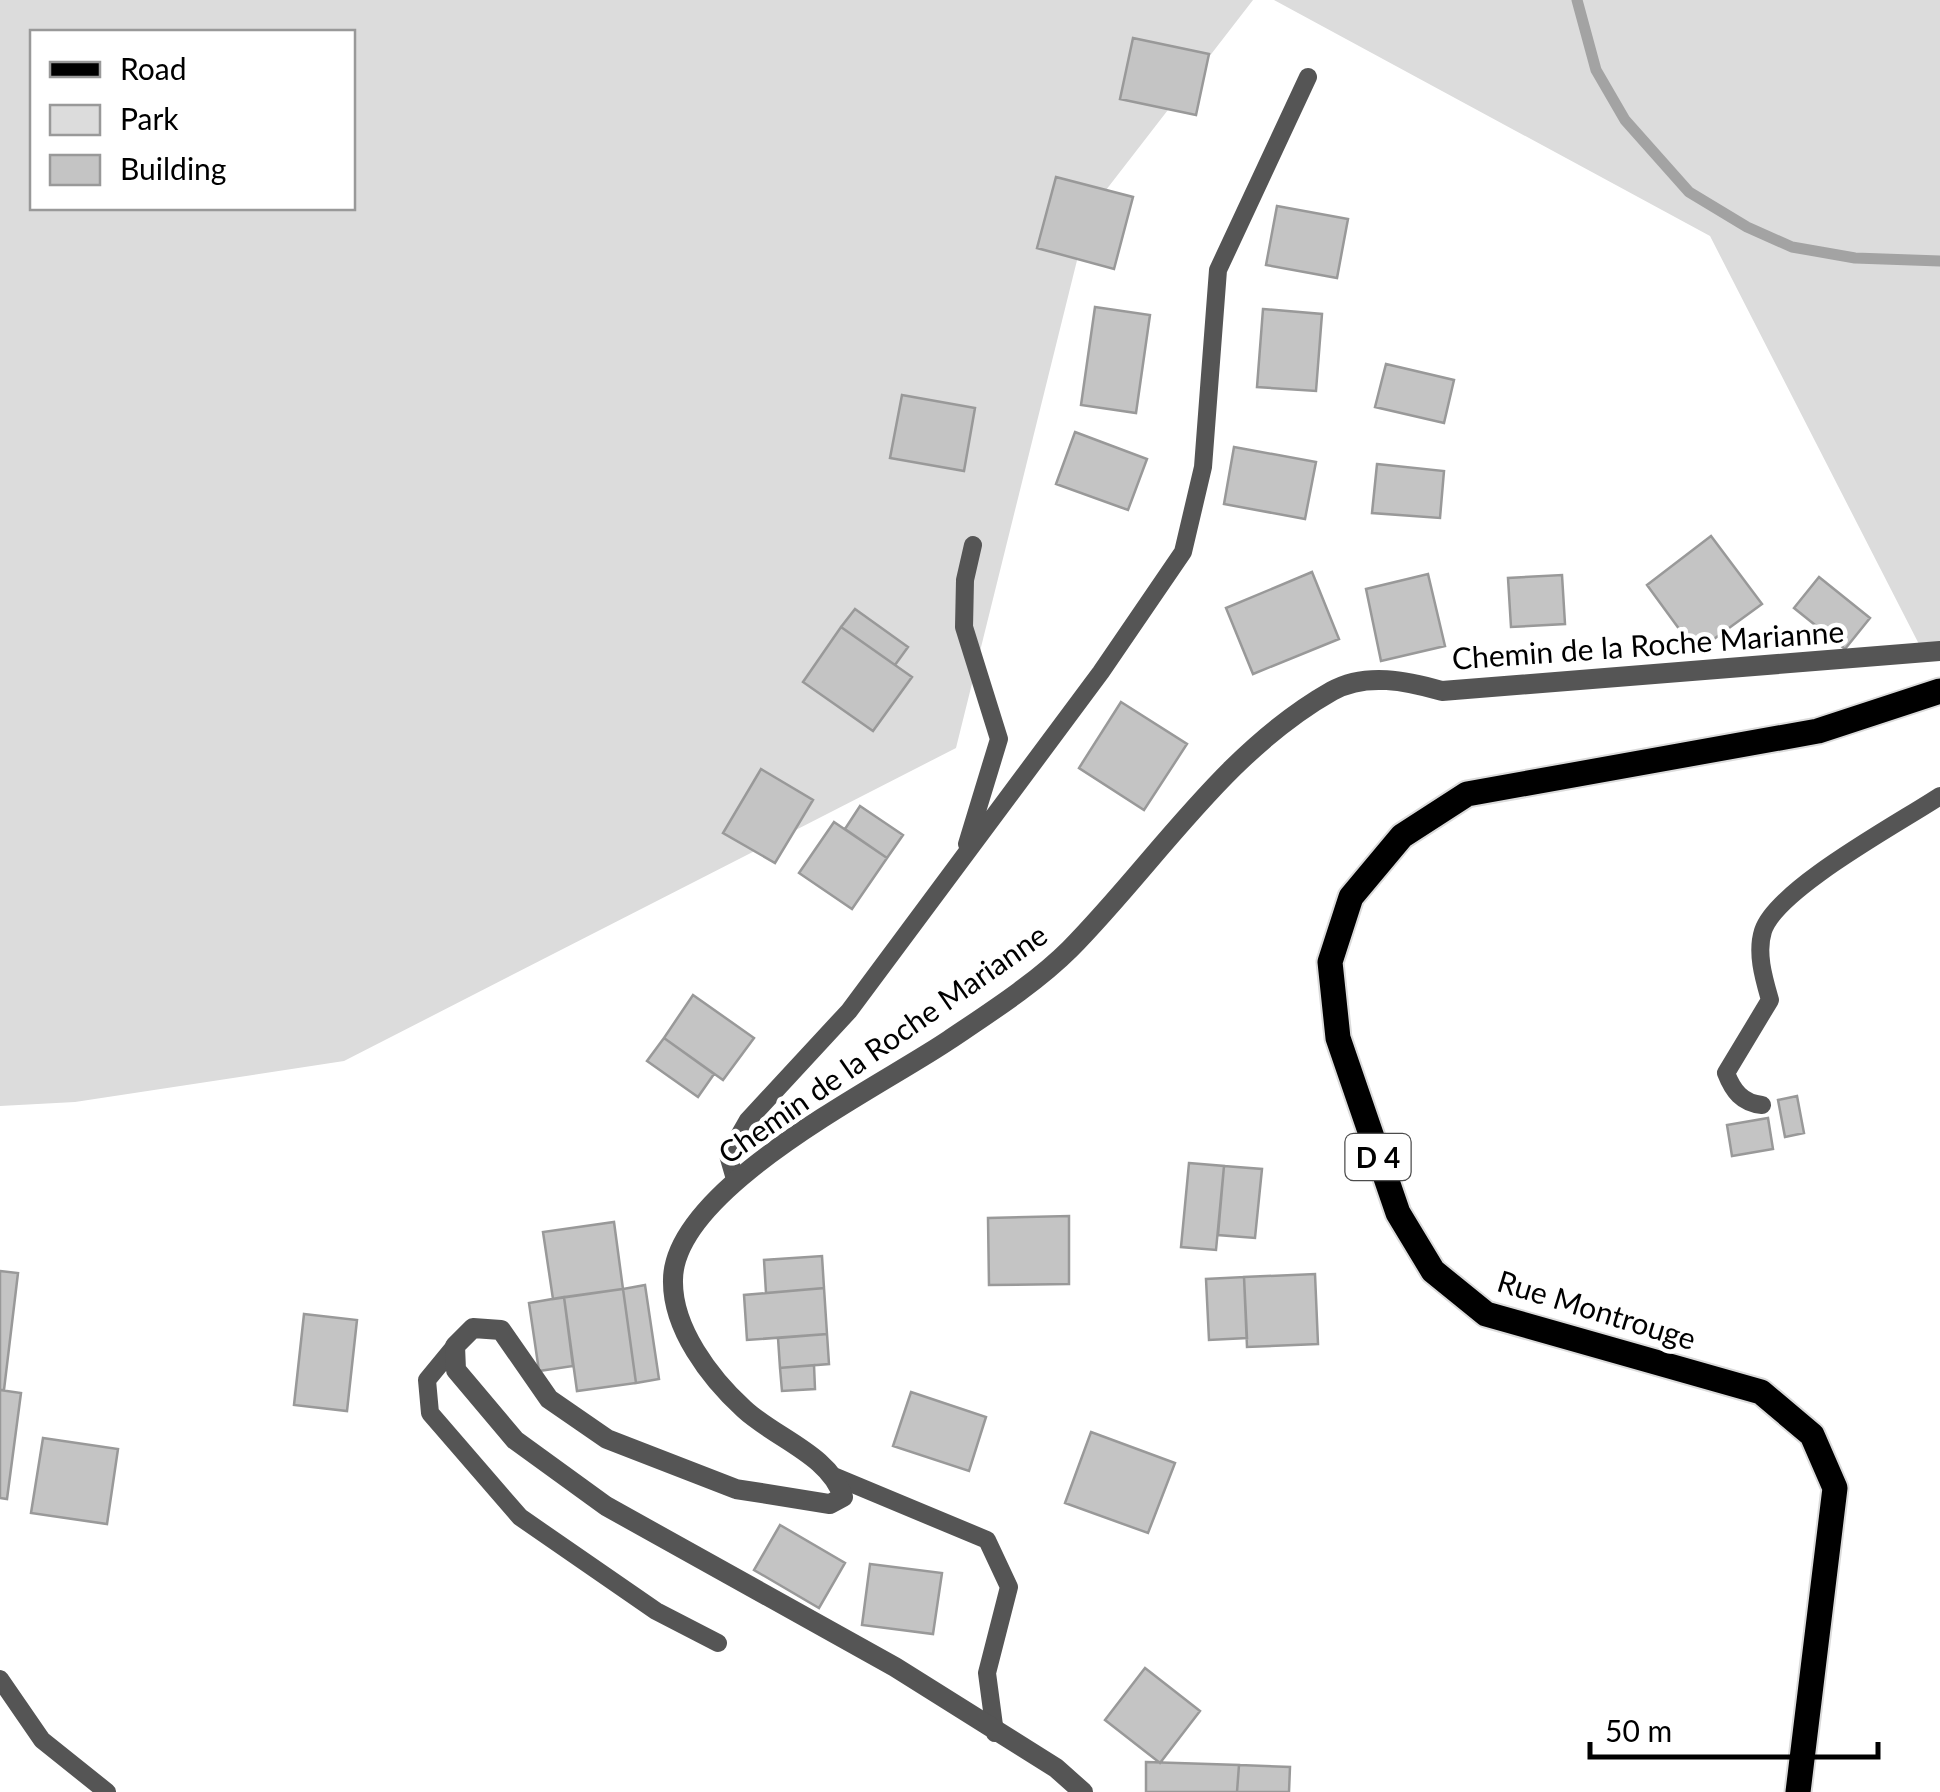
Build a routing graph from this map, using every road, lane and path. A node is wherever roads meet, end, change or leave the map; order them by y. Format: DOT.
graph roads {
  1 [pos="1308,77"];
  2 [pos="972,545"];
  3 [pos="1940,651"];
  4 [pos="1940,691"];
  5 [pos="1940,796"];
  6 [pos="962,858"];
  7 [pos="1762,1105"];
  8 [pos="734,1179"];
  9 [pos="455,1346"];
  10 [pos="836,1477"];
  11 [pos="718,1643"];
  12 [pos="0,1679"];
  13 [pos="995,1733"];
  14 [pos="107,1792"];
  15 [pos="1083,1792"];
  16 [pos="1798,1792"];
  1 -- 6 [label="lane"];
  2 -- 6 [label="lane"];
  3 -- 8 [label="street, Chemin de la Roche Marianne"];
  4 -- 16 [label="main road, Rue Montrouge / D 4"];
  5 -- 7 [label="lane"];
  6 -- 8 [label="lane"];
  8 -- 10 [label="street, Chemin de la Roche Marianne"];
  9 -- 10 [label="street"];
  9 -- 11 [label="lane"];
  9 -- 13 [label="street"];
  10 -- 13 [label="lane"];
  12 -- 14 [label="lane"];
  13 -- 15 [label="street"];
}
